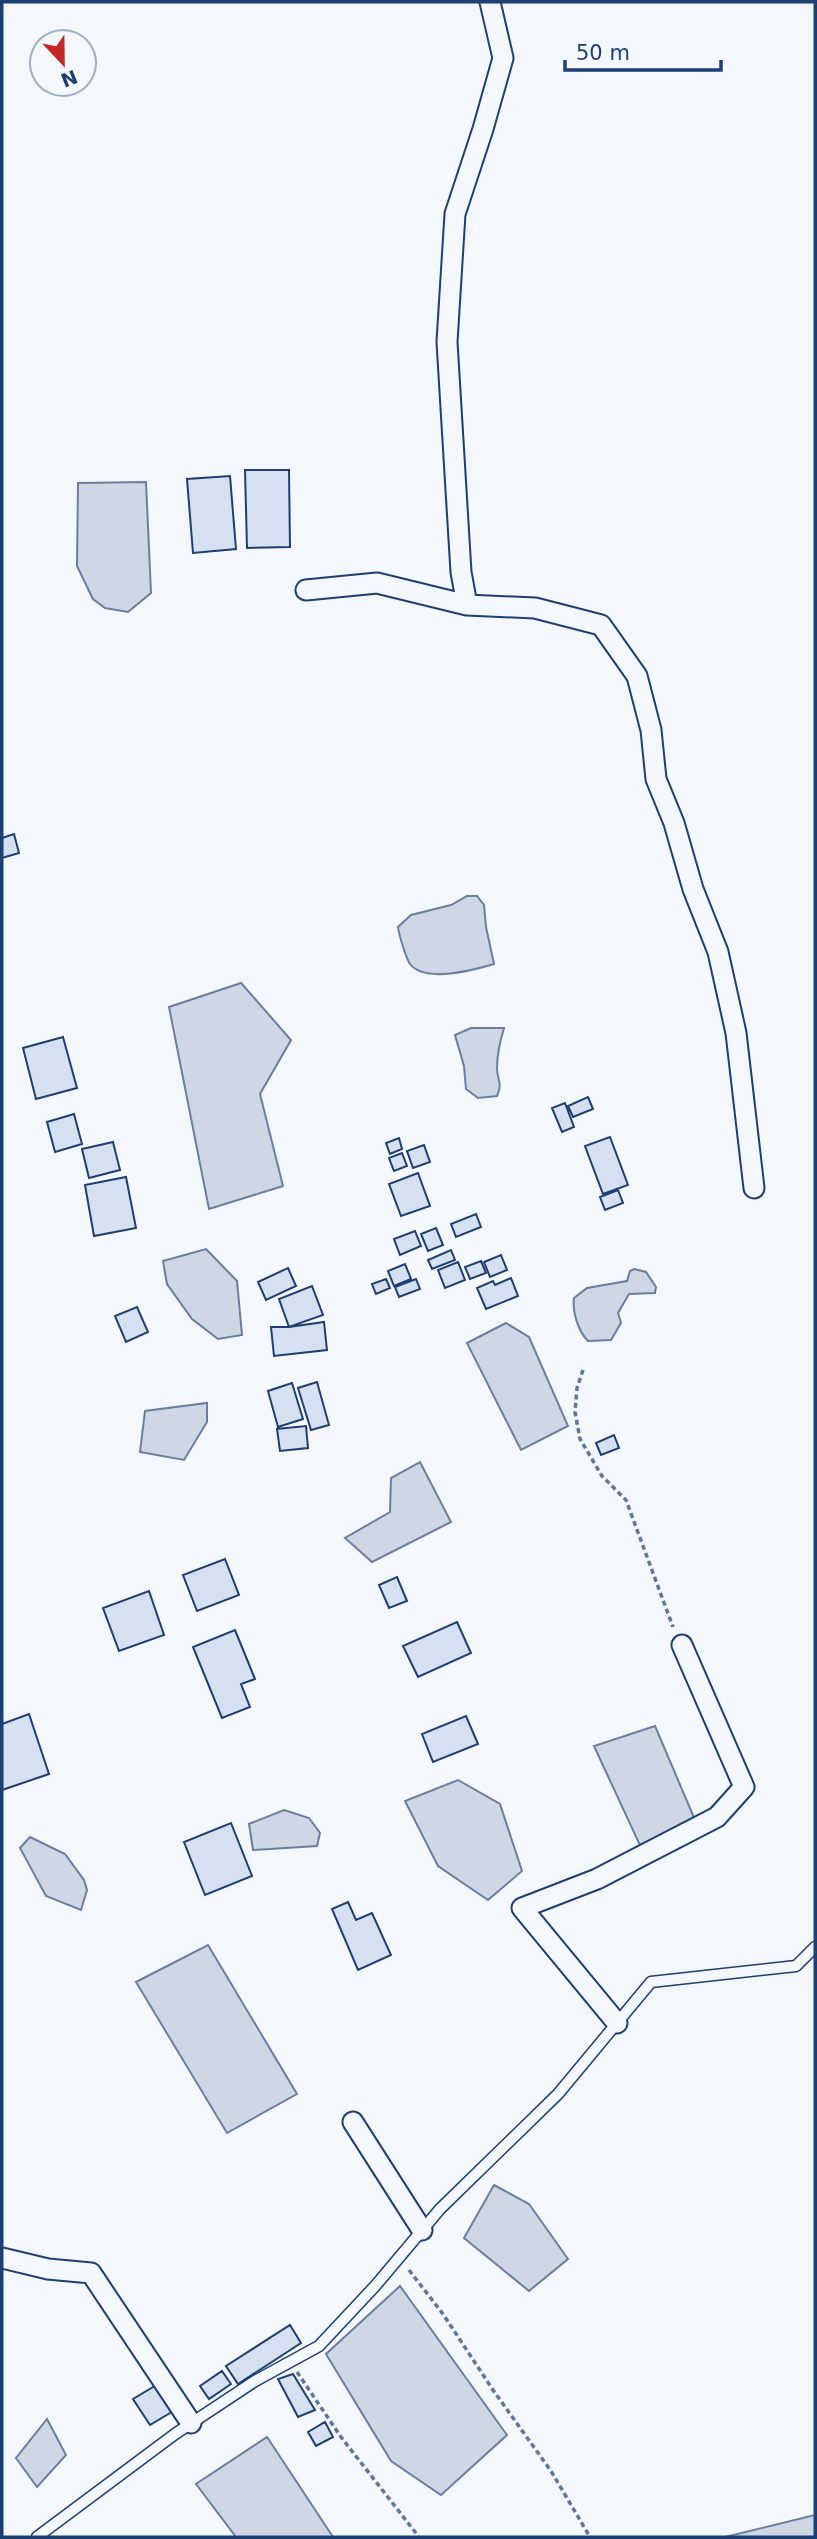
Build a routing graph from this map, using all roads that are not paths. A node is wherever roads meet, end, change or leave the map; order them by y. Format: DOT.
graph roads {
  1 [pos="490,2"];
  2 [pos="306,590"];
  3 [pos="467,605"];
  4 [pos="754,1188"];
  5 [pos="682,1645"];
  6 [pos="815,1947"];
  7 [pos="617,2023"];
  8 [pos="353,2122"];
  9 [pos="422,2230"];
  10 [pos="2,2258"];
  11 [pos="191,2423"];
  12 [pos="37,2537"];
  1 -- 3 [label="street"];
  2 -- 3 [label="street"];
  3 -- 4 [label="street"];
  5 -- 7 [label="street"];
  6 -- 7 [label="lane"];
  7 -- 9 [label="lane"];
  8 -- 9 [label="street"];
  9 -- 11 [label="lane"];
  10 -- 11 [label="street"];
  11 -- 12 [label="lane"];
}
